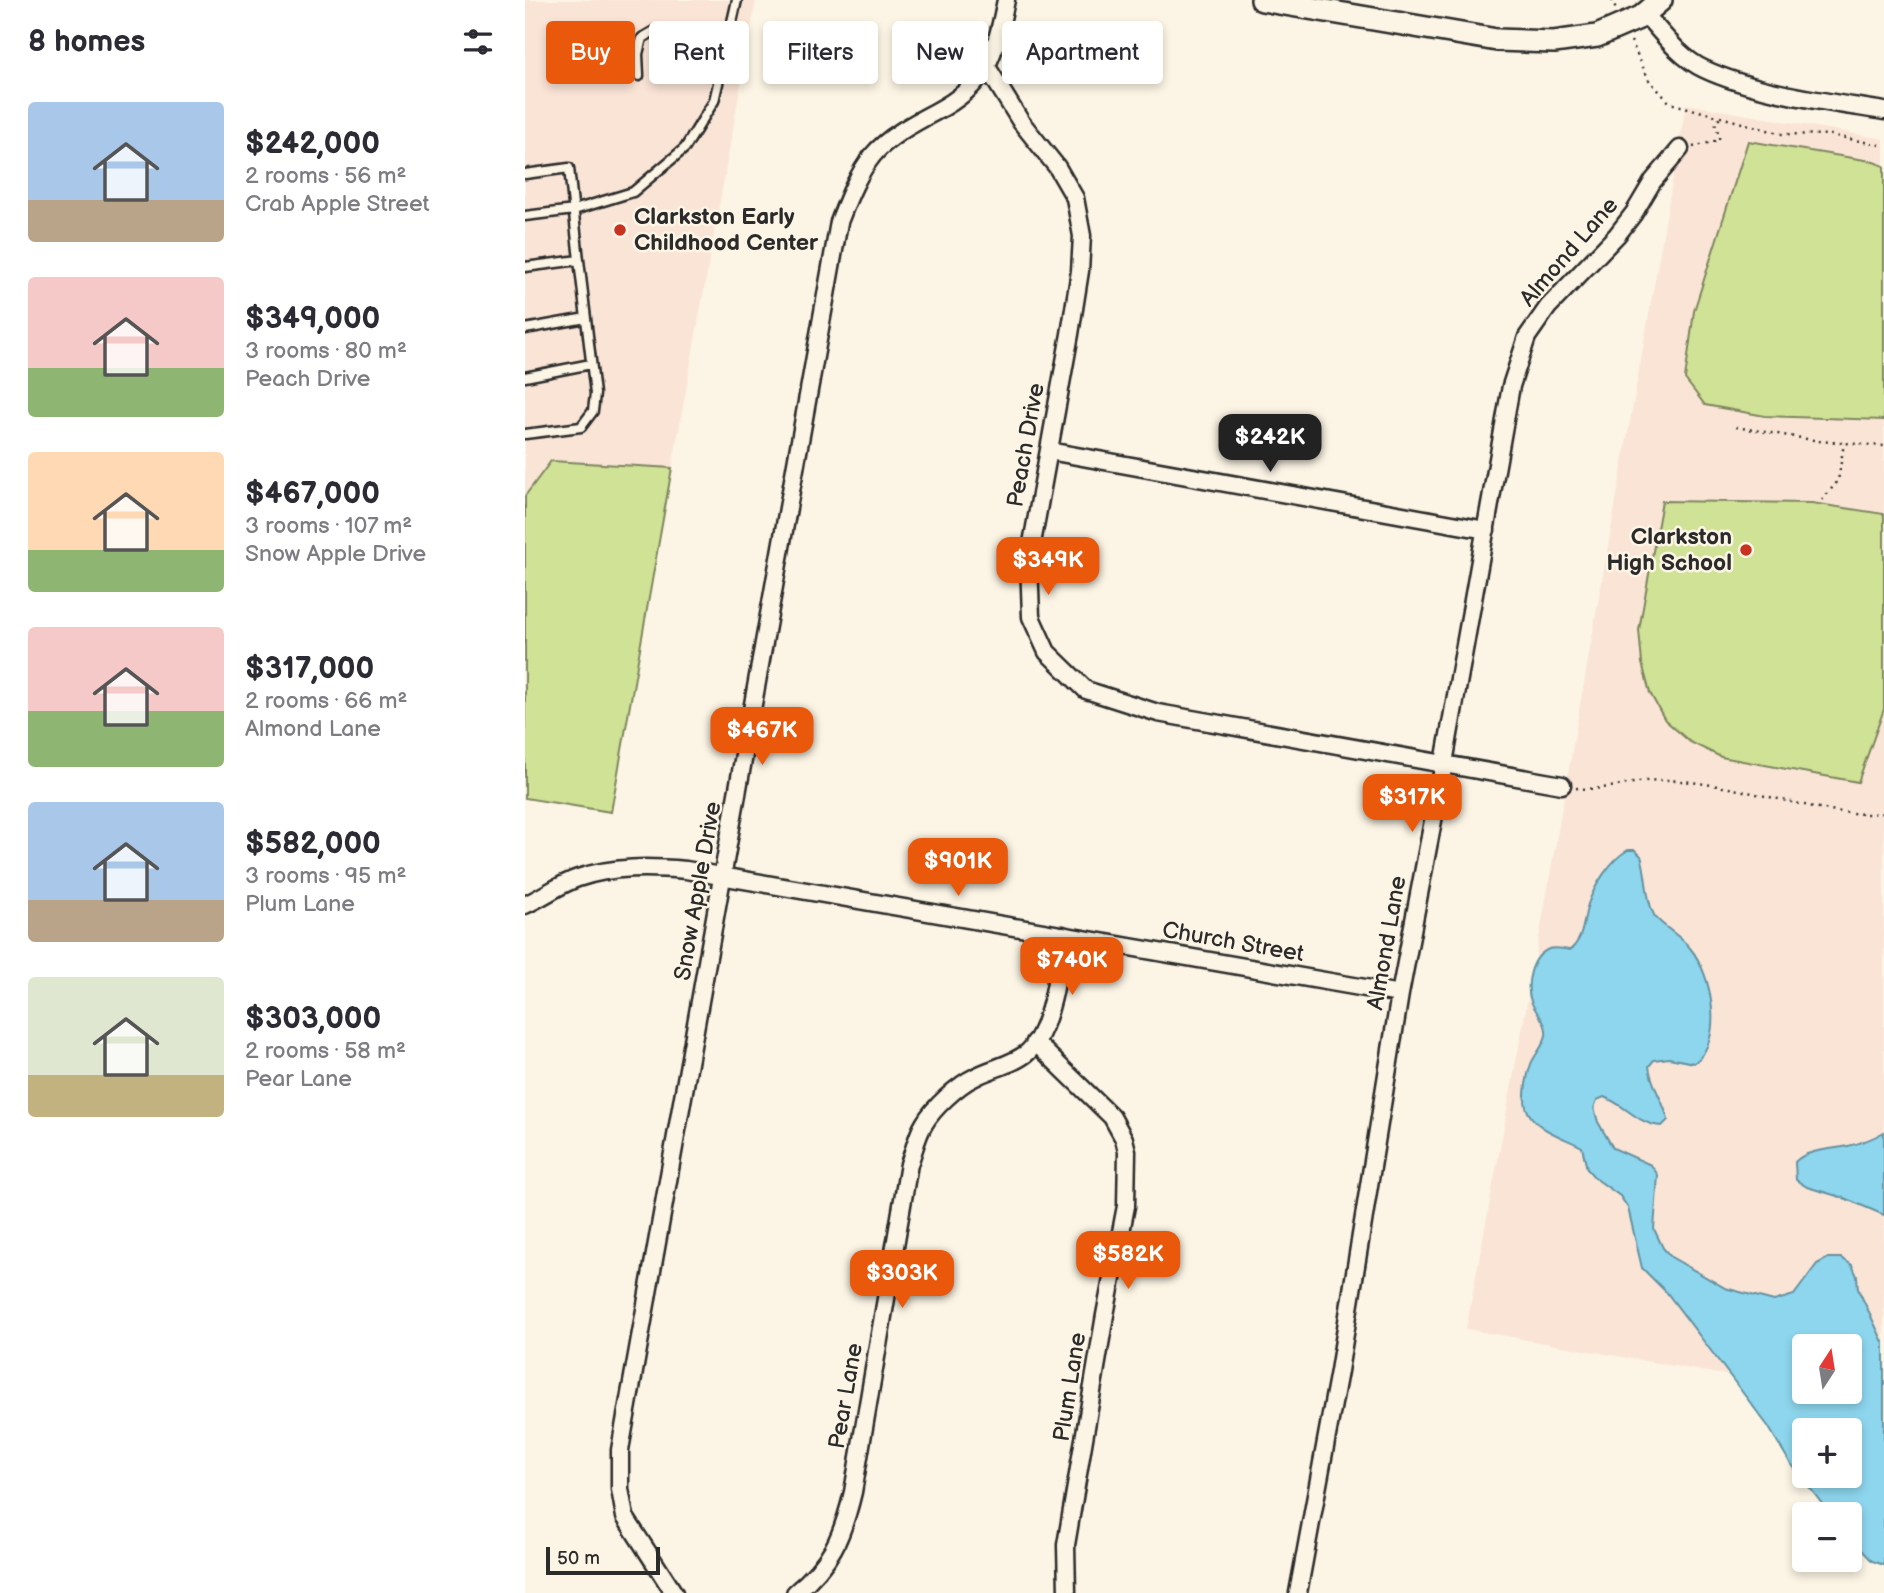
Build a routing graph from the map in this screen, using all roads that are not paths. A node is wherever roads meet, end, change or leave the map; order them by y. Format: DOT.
graph roads {
  1 [pos="737,0"];
  2 [pos="1006,0"];
  3 [pos="1271,1"];
  4 [pos="1653,7"];
  5 [pos="732,21"];
  6 [pos="649,34"];
  7 [pos="988,65"];
  8 [pos="988,69"];
  9 [pos="639,76"];
  10 [pos="718,84"];
  11 [pos="974,84"];
  12 [pos="1884,111"];
  13 [pos="1680,149"];
  14 [pos="525,174"];
  15 [pos="574,210"];
  16 [pos="525,216"];
  17 [pos="579,260"];
  18 [pos="525,267"];
  19 [pos="586,318"];
  20 [pos="525,328"];
  21 [pos="591,364"];
  22 [pos="525,377"];
  23 [pos="526,436"];
  24 [pos="1049,451"];
  25 [pos="1486,530"];
  26 [pos="1444,763"];
  27 [pos="1562,785"];
  28 [pos="724,875"];
  29 [pos="525,905"];
  30 [pos="1063,935"];
  31 [pos="1400,994"];
  32 [pos="1035,1042"];
  33 [pos="674,1593"];
  34 [pos="795,1593"];
  35 [pos="1067,1593"];
  36 [pos="1298,1593"];
  1 -- 5 [label="lane"];
  2 -- 7 [label="street, Snow Apple Drive"];
  3 -- 4 [label="street"];
  4 -- 12 [label="street"];
  6 -- 9 [label="lane"];
  8 -- 24 [label="street, Peach Drive"];
  10 -- 15 [label="lane"];
  11 -- 28 [label="street, Snow Apple Drive"];
  13 -- 25 [label="street, Almond Lane"];
  14 -- 15 [label="lane"];
  15 -- 16 [label="lane"];
  15 -- 17 [label="lane"];
  17 -- 18 [label="lane"];
  17 -- 19 [label="lane"];
  19 -- 20 [label="lane"];
  19 -- 21 [label="lane"];
  21 -- 22 [label="lane"];
  21 -- 23 [label="lane"];
  24 -- 25 [label="street"];
  24 -- 26 [label="street, Peach Drive"];
  25 -- 26 [label="street, Almond Lane"];
  26 -- 27 [label="street, Peach Drive"];
  26 -- 31 [label="street, Almond Lane"];
  28 -- 29 [label="street, Church Street"];
  28 -- 30 [label="street, Church Street"];
  28 -- 33 [label="street, Snow Apple Drive"];
  30 -- 31 [label="street, Church Street"];
  30 -- 32 [label="street"];
  31 -- 36 [label="street, Almond Lane"];
  32 -- 34 [label="street, Pear Lane"];
  32 -- 35 [label="street, Plum Lane"];
}
